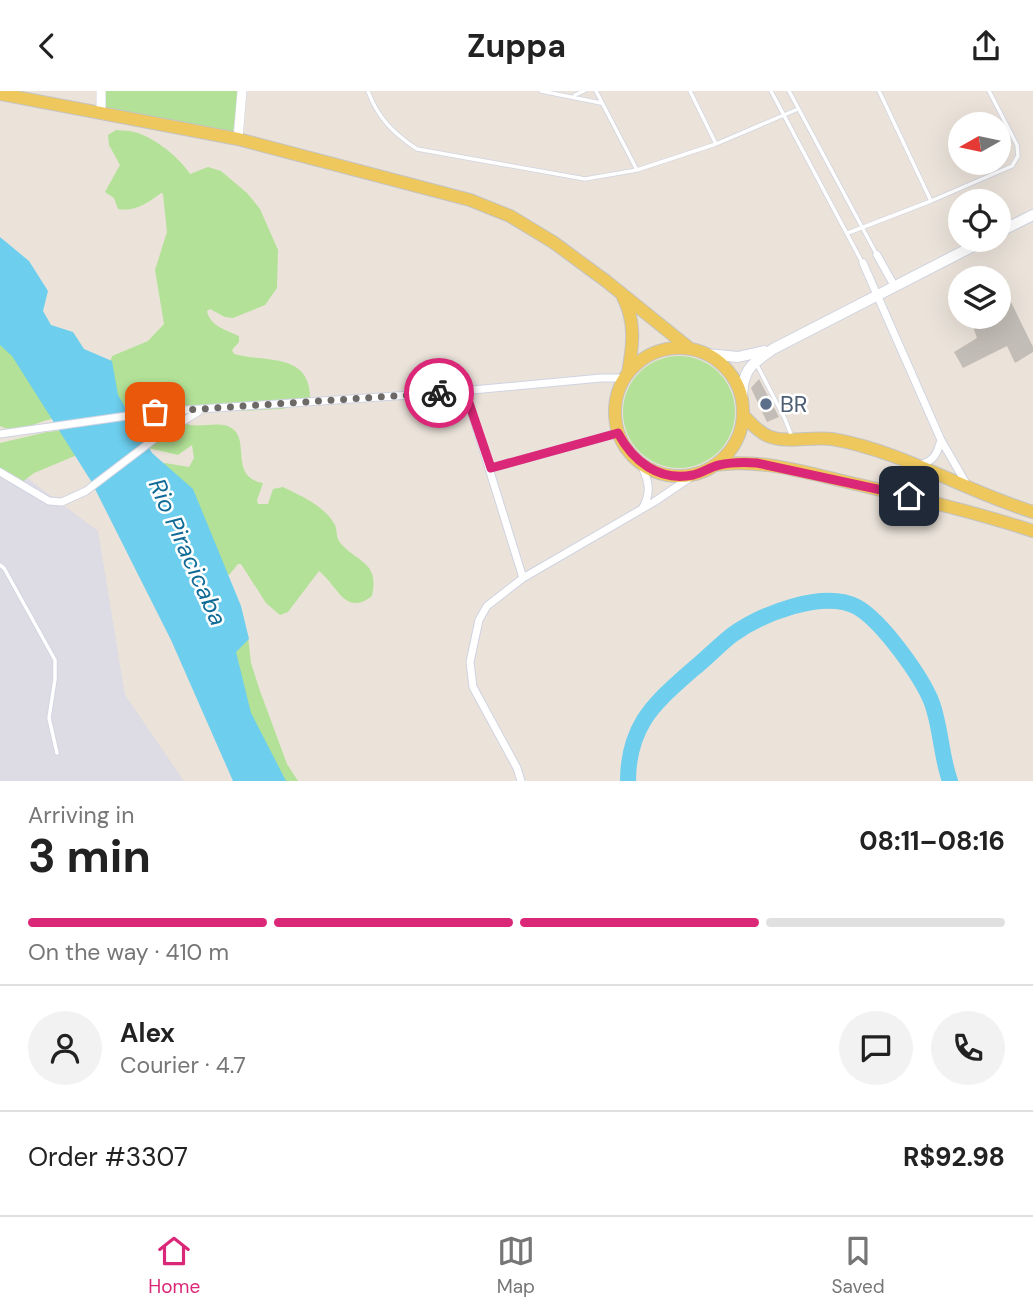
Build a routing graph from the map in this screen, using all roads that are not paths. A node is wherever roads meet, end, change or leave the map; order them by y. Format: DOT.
graph roads {
  1 [pos="101,91"];
  2 [pos="242,91"];
  3 [pos="368,91"];
  4 [pos="541,91"];
  5 [pos="584,91"];
  6 [pos="596,91"];
  7 [pos="690,91"];
  8 [pos="771,91"];
  9 [pos="789,91"];
  10 [pos="879,91"];
  11 [pos="989,91"];
  12 [pos="0,95"];
  13 [pos="573,96"];
  14 [pos="602,104"];
  15 [pos="798,109"];
  16 [pos="101,112"];
  17 [pos="783,117"];
  18 [pos="238,139"];
  19 [pos="716,144"];
  20 [pos="637,170"];
  21 [pos="931,201"];
  22 [pos="1033,215"];
  23 [pos="1011,226"];
  24 [pos="861,228"];
  25 [pos="848,233"];
  26 [pos="962,252"];
  27 [pos="877,255"];
  28 [pos="863,263"];
  29 [pos="895,287"];
  30 [pos="621,293"];
  31 [pos="878,297"];
  32 [pos="689,348"];
  33 [pos="773,349"];
  34 [pos="707,354"];
  35 [pos="755,362"];
  36 [pos="626,375"];
  37 [pos="465,391"];
  38 [pos="742,400"];
  39 [pos="199,411"];
  40 [pos="743,415"];
  41 [pos="618,433"];
  42 [pos="0,434"];
  43 [pos="793,439"];
  44 [pos="941,440"];
  45 [pos="640,463"];
  46 [pos="715,465"];
  47 [pos="916,466"];
  48 [pos="491,468"];
  49 [pos="0,472"];
  50 [pos="694,475"];
  51 [pos="967,485"];
  52 [pos="641,509"];
  53 [pos="1033,512"];
  54 [pos="1033,531"];
  55 [pos="0,565"];
  56 [pos="523,578"];
  57 [pos="57,753"];
  58 [pos="521,781"];
  1 -- 16 [label="street"];
  2 -- 18 [label="street"];
  3 -- 20 [label="lane"];
  4 -- 13 [label="lane"];
  5 -- 13 [label="lane"];
  6 -- 14 [label="lane"];
  7 -- 19 [label="lane"];
  8 -- 17 [label="lane"];
  9 -- 15 [label="lane"];
  10 -- 21 [label="lane"];
  11 -- 21 [label="lane"];
  12 -- 16 [label="main road"];
  13 -- 14 [label="lane"];
  14 -- 20 [label="lane"];
  15 -- 17 [label="lane"];
  15 -- 24 [label="lane"];
  16 -- 18 [label="main road"];
  17 -- 19 [label="lane"];
  17 -- 25 [label="lane"];
  18 -- 30 [label="main road"];
  19 -- 20 [label="lane"];
  21 -- 24 [label="lane"];
  22 -- 23 [label="main road"];
  24 -- 25 [label="lane"];
  24 -- 27 [label="lane"];
  25 -- 28 [label="lane"];
  26 -- 29 [label="main road"];
  27 -- 29 [label="street"];
  28 -- 31 [label="street"];
  29 -- 31 [label="main road"];
  30 -- 32 [label="main road"];
  30 -- 36 [label="main road"];
  31 -- 33 [label="main road"];
  31 -- 44 [label="street"];
  32 -- 34 [label="main road"];
  32 -- 36 [label="main road"];
  33 -- 34 [label="main road"];
  33 -- 35 [label="main road"];
  34 -- 38 [label="main road"];
  35 -- 38 [label="main road"];
  35 -- 43 [label="lane"];
  36 -- 37 [label="street"];
  36 -- 41 [label="main road"];
  37 -- 39 [label="street"];
  37 -- 48 [label="street"];
  38 -- 40 [label="main road"];
  39 -- 42 [label="street"];
  39 -- 49 [label="street"];
  40 -- 43 [label="main road"];
  40 -- 46 [label="main road"];
  41 -- 45 [label="main road"];
  41 -- 48 [label="street"];
  43 -- 47 [label="main road"];
  44 -- 47 [label="street"];
  44 -- 51 [label="street"];
  45 -- 50 [label="main road"];
  45 -- 52 [label="street"];
  46 -- 50 [label="main road"];
  46 -- 54 [label="main road"];
  47 -- 51 [label="main road"];
  48 -- 56 [label="street"];
  50 -- 52 [label="street"];
  51 -- 53 [label="main road"];
  52 -- 56 [label="street"];
  55 -- 57 [label="lane"];
  56 -- 58 [label="street"];
}
